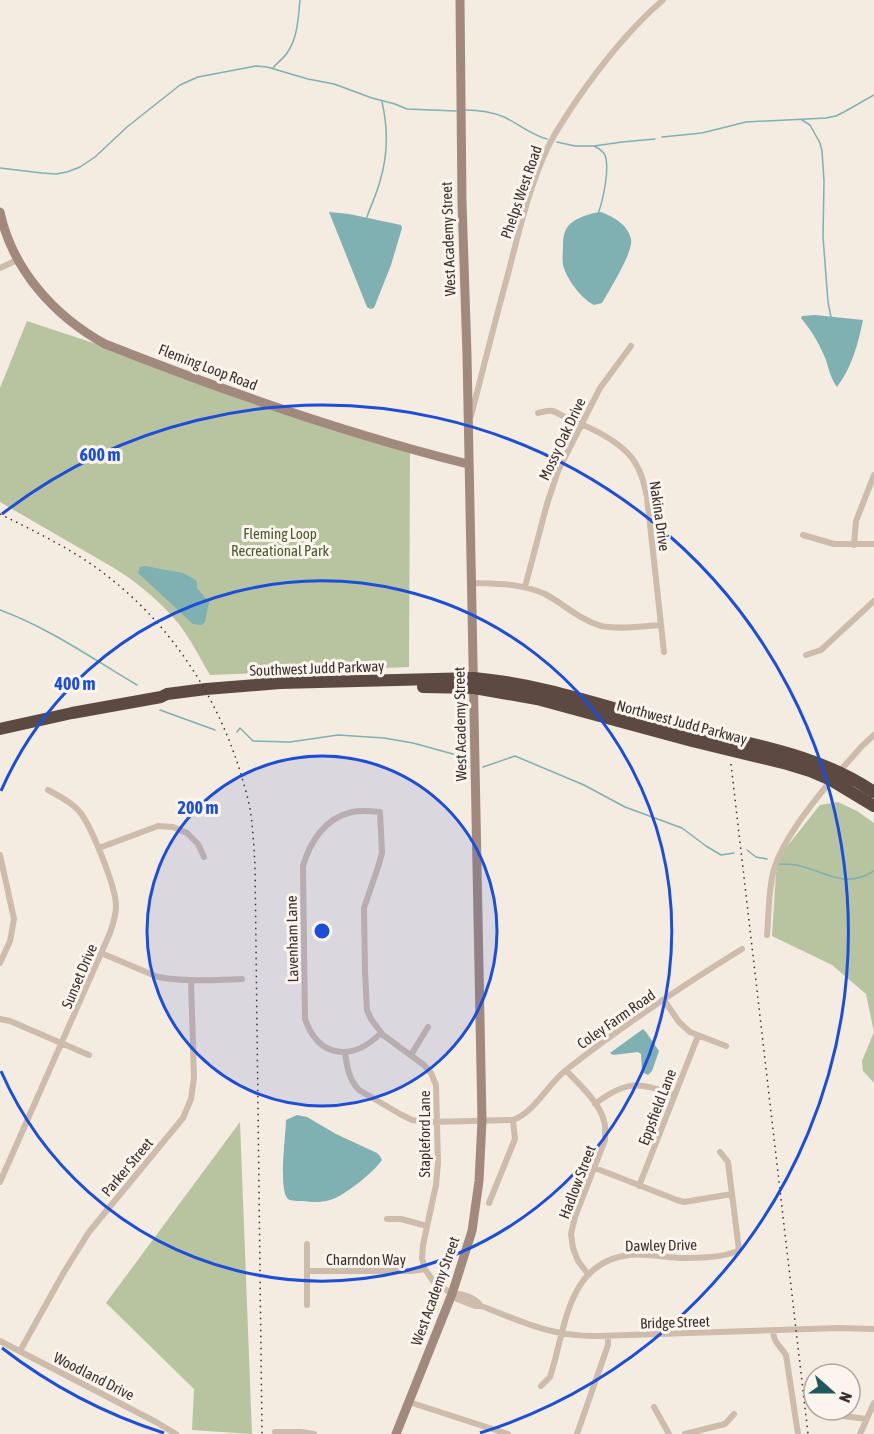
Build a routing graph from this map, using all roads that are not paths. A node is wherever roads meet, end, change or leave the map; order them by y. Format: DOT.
graph roads {
  1 [pos="460,0"];
  2 [pos="663,0"];
  3 [pos="0,212"];
  4 [pos="17,260"];
  5 [pos="0,268"];
  6 [pos="631,346"];
  7 [pos="538,413"];
  8 [pos="581,424"];
  9 [pos="468,425"];
  10 [pos="468,464"];
  11 [pos="874,475"];
  12 [pos="803,535"];
  13 [pos="874,544"];
  14 [pos="854,545"];
  15 [pos="472,584"];
  16 [pos="525,586"];
  17 [pos="874,601"];
  18 [pos="661,625"];
  19 [pos="664,652"];
  20 [pos="806,655"];
  21 [pos="474,683"];
  22 [pos="0,729"];
  23 [pos="874,735"];
  24 [pos="835,776"];
  25 [pos="48,790"];
  26 [pos="874,792"];
  27 [pos="874,806"];
  28 [pos="380,812"];
  29 [pos="99,848"];
  30 [pos="0,855"];
  31 [pos="204,857"];
  32 [pos="767,935"];
  33 [pos="742,950"];
  34 [pos="102,953"];
  35 [pos="0,963"];
  36 [pos="242,979"];
  37 [pos="191,980"];
  38 [pos="664,1000"];
  39 [pos="0,1019"];
  40 [pos="428,1027"];
  41 [pos="381,1033"];
  42 [pos="698,1036"];
  43 [pos="62,1044"];
  44 [pos="726,1046"];
  45 [pos="345,1053"];
  46 [pos="89,1055"];
  47 [pos="411,1055"];
  48 [pos="566,1070"];
  49 [pos="675,1095"];
  50 [pos="595,1104"];
  51 [pos="513,1120"];
  52 [pos="482,1121"];
  53 [pos="438,1122"];
  54 [pos="720,1152"];
  55 [pos="3,1167"];
  56 [pos="595,1168"];
  57 [pos="0,1182"];
  58 [pos="639,1186"];
  59 [pos="732,1194"];
  60 [pos="489,1203"];
  61 [pos="387,1219"];
  62 [pos="428,1226"];
  63 [pos="307,1244"];
  64 [pos="425,1269"];
  65 [pos="307,1271"];
  66 [pos="588,1274"];
  67 [pos="452,1294"];
  68 [pos="307,1305"];
  69 [pos="874,1329"];
  70 [pos="776,1330"];
  71 [pos="562,1334"];
  72 [pos="608,1336"];
  73 [pos="0,1341"];
  74 [pos="20,1351"];
  75 [pos="541,1386"];
  76 [pos="409,1402"];
  77 [pos="874,1403"];
  78 [pos="654,1407"];
  79 [pos="734,1414"];
  80 [pos="862,1418"];
  81 [pos="866,1419"];
  82 [pos="275,1432"];
  83 [pos="176,1434"];
  84 [pos="314,1434"];
  85 [pos="396,1434"];
  86 [pos="508,1434"];
  87 [pos="577,1434"];
  88 [pos="669,1434"];
  89 [pos="685,1434"];
  90 [pos="798,1434"];
  91 [pos="860,1434"];
  1 -- 9 [label="main road, West Academy Street"];
  2 -- 9 [label="street, Phelps West Road"];
  3 -- 4 [label="main road, Fleming Loop Road"];
  4 -- 5 [label="street"];
  4 -- 10 [label="main road, Fleming Loop Road"];
  6 -- 8 [label="street, Mossy Oak Drive"];
  7 -- 8 [label="street, Nakina Drive"];
  8 -- 16 [label="street, Mossy Oak Drive"];
  8 -- 18 [label="street, Nakina Drive"];
  9 -- 10 [label="main road, West Academy Street"];
  10 -- 15 [label="main road, West Academy Street"];
  11 -- 14 [label="street"];
  12 -- 14 [label="street"];
  13 -- 14 [label="street"];
  15 -- 16 [label="street"];
  15 -- 21 [label="main road, West Academy Street"];
  16 -- 18 [label="street"];
  17 -- 20 [label="street"];
  18 -- 19 [label="street, Nakina Drive"];
  21 -- 22 [label="highway, Southwest Judd Parkway"];
  21 -- 24 [label="highway, Northwest Judd Parkway"];
  21 -- 52 [label="main road, West Academy Street"];
  23 -- 24 [label="street"];
  24 -- 26 [label="highway, Northwest Judd Parkway"];
  24 -- 27 [label="highway, Northwest Judd Parkway"];
  24 -- 32 [label="street"];
  25 -- 29 [label="street, Sunset Drive"];
  28 -- 41 [label="street, Stapleford Lane"];
  28 -- 45 [label="street, Lavenham Lane"];
  29 -- 31 [label="street"];
  29 -- 34 [label="street, Sunset Drive"];
  30 -- 35 [label="street"];
  33 -- 38 [label="street, Coley Farm Road"];
  34 -- 37 [label="street"];
  34 -- 43 [label="street, Sunset Drive"];
  36 -- 37 [label="street"];
  37 -- 74 [label="street, Parker Street"];
  38 -- 42 [label="street"];
  38 -- 48 [label="street, Coley Farm Road"];
  39 -- 43 [label="street"];
  40 -- 47 [label="street"];
  41 -- 45 [label="street"];
  41 -- 47 [label="street, Stapleford Lane"];
  42 -- 44 [label="street"];
  42 -- 49 [label="street, Eppsfield Lane"];
  43 -- 46 [label="street"];
  43 -- 55 [label="street, Sunset Drive"];
  45 -- 53 [label="street"];
  47 -- 53 [label="street, Stapleford Lane"];
  48 -- 50 [label="street, Hadlow Street"];
  48 -- 51 [label="street, Coley Farm Road"];
  49 -- 50 [label="street"];
  49 -- 58 [label="street, Eppsfield Lane"];
  50 -- 56 [label="street, Hadlow Street"];
  51 -- 52 [label="street"];
  51 -- 60 [label="street"];
  52 -- 53 [label="street"];
  52 -- 67 [label="main road, West Academy Street"];
  53 -- 62 [label="street, Stapleford Lane"];
  54 -- 59 [label="street, Dawley Drive"];
  55 -- 57 [label="street, Sunset Drive"];
  56 -- 58 [label="street"];
  56 -- 66 [label="street, Hadlow Street"];
  58 -- 59 [label="street"];
  59 -- 66 [label="street, Dawley Drive"];
  61 -- 62 [label="street"];
  62 -- 64 [label="street, Stapleford Lane"];
  63 -- 65 [label="street"];
  64 -- 65 [label="street, Charndon Way"];
  64 -- 67 [label="street"];
  65 -- 68 [label="street"];
  66 -- 71 [label="street, Dawley Drive"];
  67 -- 71 [label="street, Bridge Street"];
  67 -- 76 [label="main road, West Academy Street"];
  69 -- 70 [label="street, Bridge Street"];
  70 -- 72 [label="street, Bridge Street"];
  70 -- 90 [label="street"];
  71 -- 72 [label="street, Bridge Street"];
  71 -- 75 [label="street, Dawley Drive"];
  72 -- 87 [label="street"];
  73 -- 74 [label="street, Woodland Drive"];
  74 -- 83 [label="street, Woodland Drive"];
  76 -- 85 [label="main road, West Academy Street"];
  76 -- 86 [label="street"];
  77 -- 81 [label="street"];
  78 -- 88 [label="street"];
  79 -- 89 [label="street"];
  80 -- 81 [label="street"];
  81 -- 91 [label="street"];
  82 -- 84 [label="street"];
}
